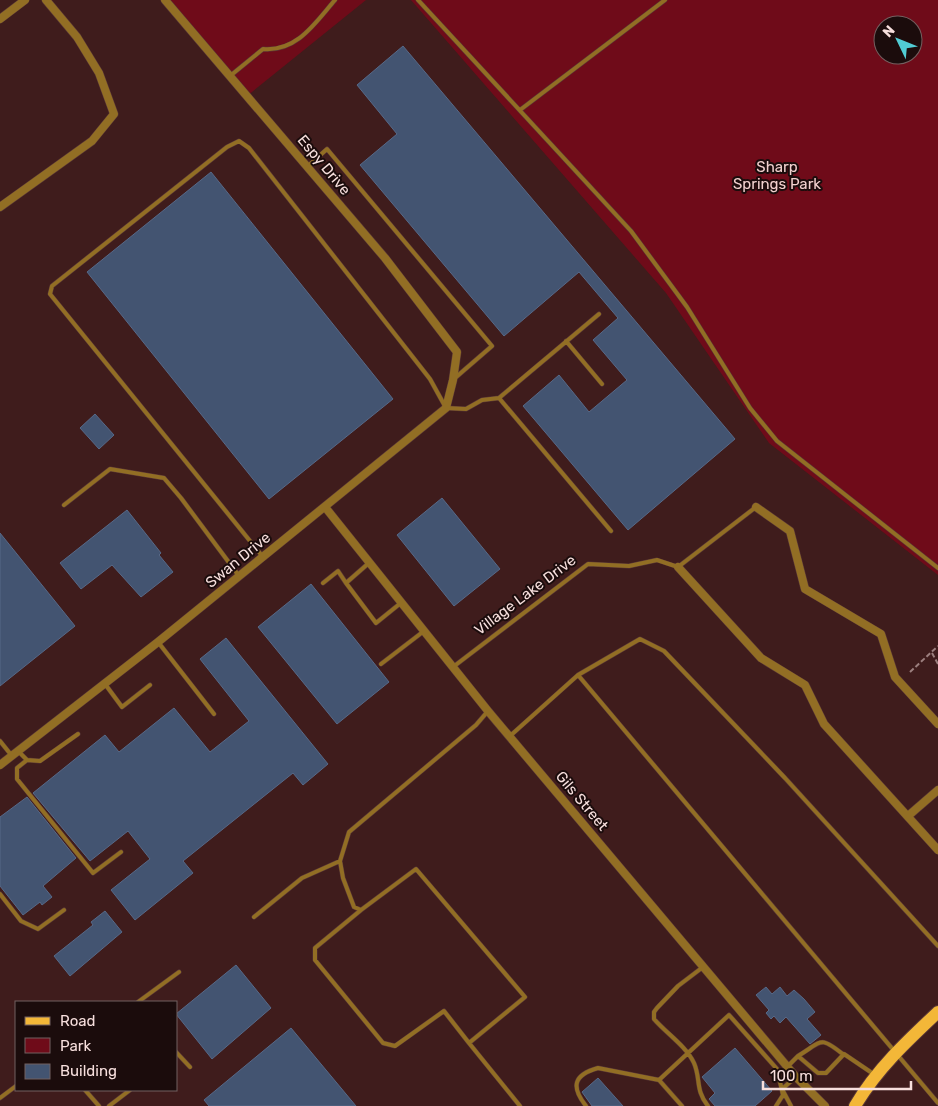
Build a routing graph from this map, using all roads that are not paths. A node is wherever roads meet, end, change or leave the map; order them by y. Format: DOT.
graph roads {
  1 [pos="25,0"];
  2 [pos="46,0"];
  3 [pos="165,0"];
  4 [pos="335,0"];
  5 [pos="418,0"];
  6 [pos="666,0"];
  7 [pos="0,19"];
  8 [pos="230,76"];
  9 [pos="520,110"];
  10 [pos="307,167"];
  11 [pos="0,207"];
  12 [pos="599,314"];
  13 [pos="566,341"];
  14 [pos="453,380"];
  15 [pos="602,384"];
  16 [pos="499,398"];
  17 [pos="446,408"];
  18 [pos="64,505"];
  19 [pos="325,507"];
  20 [pos="756,507"];
  21 [pos="611,531"];
  22 [pos="264,557"];
  23 [pos="370,562"];
  24 [pos="678,567"];
  25 [pos="938,568"];
  26 [pos="239,576"];
  27 [pos="323,583"];
  28 [pos="346,583"];
  29 [pos="402,602"];
  30 [pos="424,631"];
  31 [pos="158,642"];
  32 [pos="381,664"];
  33 [pos="453,667"];
  34 [pos="578,675"];
  35 [pos="105,684"];
  36 [pos="150,685"];
  37 [pos="488,711"];
  38 [pos="214,714"];
  39 [pos="938,724"];
  40 [pos="78,734"];
  41 [pos="510,736"];
  42 [pos="0,741"];
  43 [pos="15,753"];
  44 [pos="27,760"];
  45 [pos="0,765"];
  46 [pos="938,790"];
  47 [pos="908,816"];
  48 [pos="938,850"];
  49 [pos="121,852"];
  50 [pos="340,862"];
  51 [pos="0,894"];
  52 [pos="64,910"];
  53 [pos="362,910"];
  54 [pos="254,917"];
  55 [pos="938,946"];
  56 [pos="704,967"];
  57 [pos="179,972"];
  58 [pos="139,1001"];
  59 [pos="738,1008"];
  60 [pos="938,1012"];
  61 [pos="729,1015"];
  62 [pos="469,1042"];
  63 [pos="896,1051"];
  64 [pos="688,1053"];
  65 [pos="178,1054"];
  66 [pos="844,1055"];
  67 [pos="798,1056"];
  68 [pos="787,1066"];
  69 [pos="190,1068"];
  70 [pos="875,1075"];
  71 [pos="796,1077"];
  72 [pos="659,1080"];
  73 [pos="15,1087"];
  74 [pos="782,1089"];
  75 [pos="87,1091"];
  76 [pos="129,1091"];
  77 [pos="0,1098"];
  78 [pos="938,1103"];
  79 [pos="99,1106"];
  80 [pos="109,1106"];
  81 [pos="520,1106"];
  82 [pos="586,1106"];
  83 [pos="682,1106"];
  84 [pos="708,1106"];
  85 [pos="776,1106"];
  86 [pos="792,1106"];
  87 [pos="825,1106"];
  88 [pos="855,1106"];
  1 -- 7 [label="street"];
  2 -- 11 [label="street"];
  3 -- 8 [label="street, Espy Drive"];
  4 -- 8 [label="lane"];
  5 -- 9 [label="lane"];
  6 -- 9 [label="lane"];
  8 -- 10 [label="street, Espy Drive"];
  9 -- 25 [label="lane"];
  10 -- 14 [label="street, Espy Drive"];
  10 -- 14 [label="lane"];
  12 -- 13 [label="lane"];
  13 -- 15 [label="lane"];
  13 -- 16 [label="lane"];
  14 -- 17 [label="street"];
  16 -- 17 [label="lane"];
  16 -- 21 [label="lane"];
  17 -- 19 [label="street, Swan Drive"];
  17 -- 22 [label="lane"];
  18 -- 26 [label="lane"];
  19 -- 22 [label="street, Swan Drive"];
  19 -- 23 [label="street, Gils Street"];
  20 -- 24 [label="lane"];
  20 -- 39 [label="street"];
  22 -- 26 [label="street, Swan Drive"];
  23 -- 28 [label="lane"];
  23 -- 29 [label="street, Gils Street"];
  24 -- 33 [label="lane, Village Lake Drive"];
  24 -- 47 [label="street"];
  26 -- 31 [label="street, Swan Drive"];
  27 -- 28 [label="lane"];
  28 -- 29 [label="lane"];
  29 -- 30 [label="street, Gils Street"];
  30 -- 32 [label="lane"];
  30 -- 33 [label="street, Gils Street"];
  31 -- 35 [label="street, Swan Drive"];
  31 -- 38 [label="lane"];
  33 -- 37 [label="street, Gils Street"];
  34 -- 41 [label="lane"];
  34 -- 55 [label="lane"];
  34 -- 63 [label="lane"];
  35 -- 36 [label="lane"];
  35 -- 43 [label="street, Swan Drive"];
  37 -- 41 [label="street, Gils Street"];
  37 -- 50 [label="lane"];
  40 -- 44 [label="lane"];
  41 -- 56 [label="street, Gils Street"];
  42 -- 43 [label="lane"];
  43 -- 44 [label="lane"];
  43 -- 45 [label="street, Swan Drive"];
  44 -- 49 [label="lane"];
  46 -- 47 [label="street"];
  47 -- 48 [label="street"];
  50 -- 53 [label="lane"];
  50 -- 54 [label="lane"];
  51 -- 52 [label="lane"];
  53 -- 62 [label="lane"];
  53 -- 62 [label="lane"];
  56 -- 59 [label="street, Gils Street"];
  56 -- 64 [label="lane"];
  57 -- 58 [label="lane"];
  59 -- 61 [label="lane"];
  59 -- 68 [label="street, Gils Street"];
  60 -- 63 [label="main road"];
  61 -- 64 [label="lane"];
  61 -- 74 [label="lane"];
  62 -- 81 [label="lane"];
  63 -- 70 [label="main road"];
  63 -- 78 [label="lane"];
  64 -- 72 [label="lane"];
  64 -- 84 [label="lane"];
  65 -- 69 [label="lane"];
  66 -- 67 [label="lane"];
  66 -- 67 [label="lane"];
  66 -- 70 [label="lane"];
  67 -- 68 [label="lane"];
  68 -- 71 [label="street, Gils Street"];
  70 -- 88 [label="main road"];
  71 -- 74 [label="lane"];
  71 -- 87 [label="street, Gils Street"];
  72 -- 82 [label="lane"];
  72 -- 83 [label="lane"];
  73 -- 77 [label="lane"];
  74 -- 85 [label="lane"];
  74 -- 86 [label="lane"];
  75 -- 79 [label="lane"];
  76 -- 80 [label="lane"];
}
